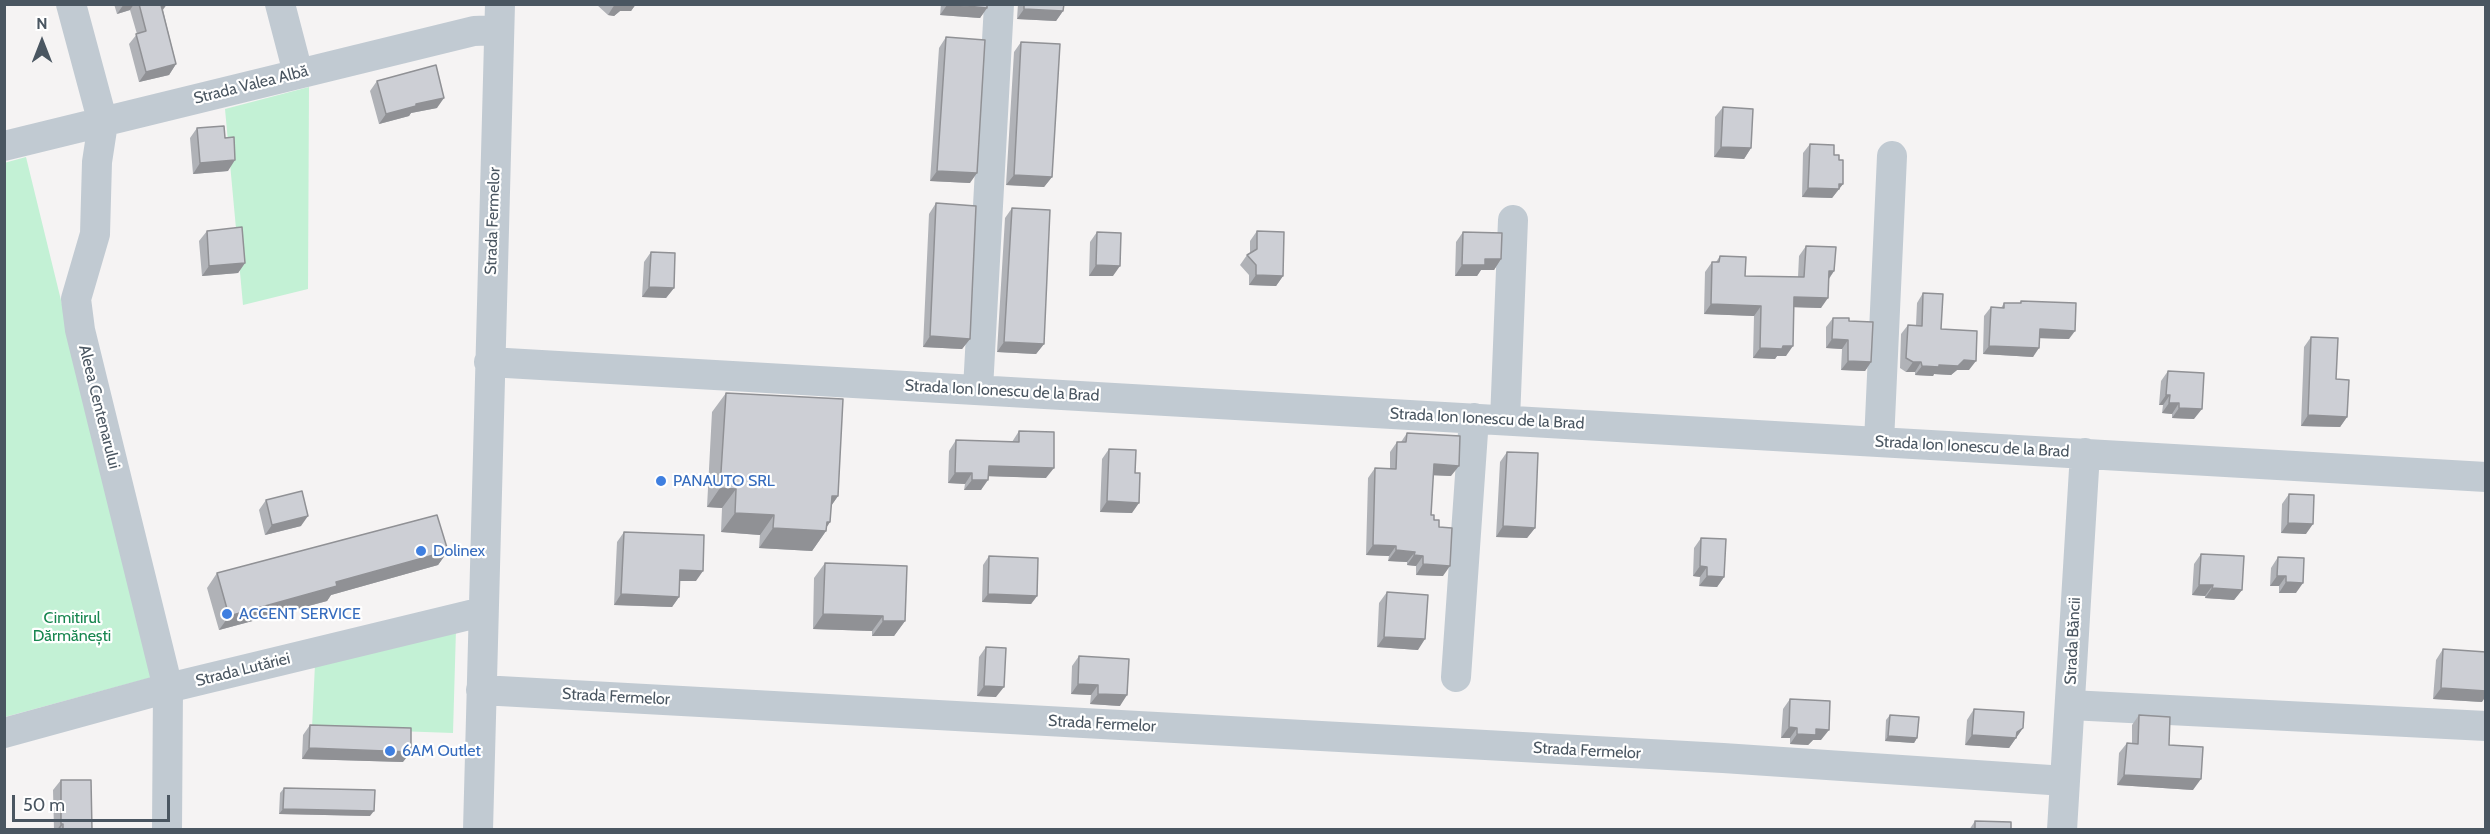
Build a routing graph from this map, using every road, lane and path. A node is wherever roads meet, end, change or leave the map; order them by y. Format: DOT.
graph roads {
  1 [pos="71,4"];
  2 [pos="280,4"];
  3 [pos="999,4"];
  4 [pos="500,17"];
  5 [pos="298,73"];
  6 [pos="103,123"];
  7 [pos="4,146"];
  8 [pos="1892,156"];
  9 [pos="1513,220"];
  10 [pos="489,362"];
  11 [pos="978,389"];
  12 [pos="1474,418"];
  13 [pos="1505,420"];
  14 [pos="1879,442"];
  15 [pos="2085,453"];
  16 [pos="2486,477"];
  17 [pos="482,612"];
  18 [pos="1456,677"];
  19 [pos="168,688"];
  20 [pos="481,690"];
  21 [pos="2070,705"];
  22 [pos="2486,726"];
  23 [pos="4,733"];
  24 [pos="2065,781"];
  25 [pos="167,830"];
  26 [pos="478,830"];
  27 [pos="2062,830"];
  1 -- 6 [label="street"];
  2 -- 5 [label="street"];
  3 -- 11 [label="street"];
  4 -- 5 [label="street, Strada Valea Albă"];
  4 -- 10 [label="street, Strada Fermelor"];
  5 -- 6 [label="street, Strada Valea Albă"];
  6 -- 7 [label="street, Strada Valea Albă"];
  6 -- 19 [label="street, Aleea Centenarului"];
  8 -- 14 [label="street"];
  9 -- 13 [label="street"];
  10 -- 11 [label="street, Strada Ion Ionescu de la Brad"];
  10 -- 17 [label="street, Strada Fermelor"];
  11 -- 12 [label="street, Strada Ion Ionescu de la Brad"];
  12 -- 13 [label="street, Strada Ion Ionescu de la Brad"];
  12 -- 18 [label="street"];
  13 -- 14 [label="street, Strada Ion Ionescu de la Brad"];
  14 -- 15 [label="street, Strada Ion Ionescu de la Brad"];
  15 -- 16 [label="street, Strada Ion Ionescu de la Brad"];
  15 -- 21 [label="street, Strada Băncii"];
  17 -- 19 [label="street, Strada Lutăriei"];
  17 -- 20 [label="street, Strada Fermelor"];
  19 -- 23 [label="street, Strada Lutăriei"];
  19 -- 25 [label="street, Aleea Centenarului"];
  20 -- 24 [label="street, Strada Fermelor"];
  20 -- 26 [label="street, Strada Fermelor"];
  21 -- 22 [label="street"];
  21 -- 24 [label="street, Strada Băncii"];
  24 -- 27 [label="street, Strada Băncii"];
}
